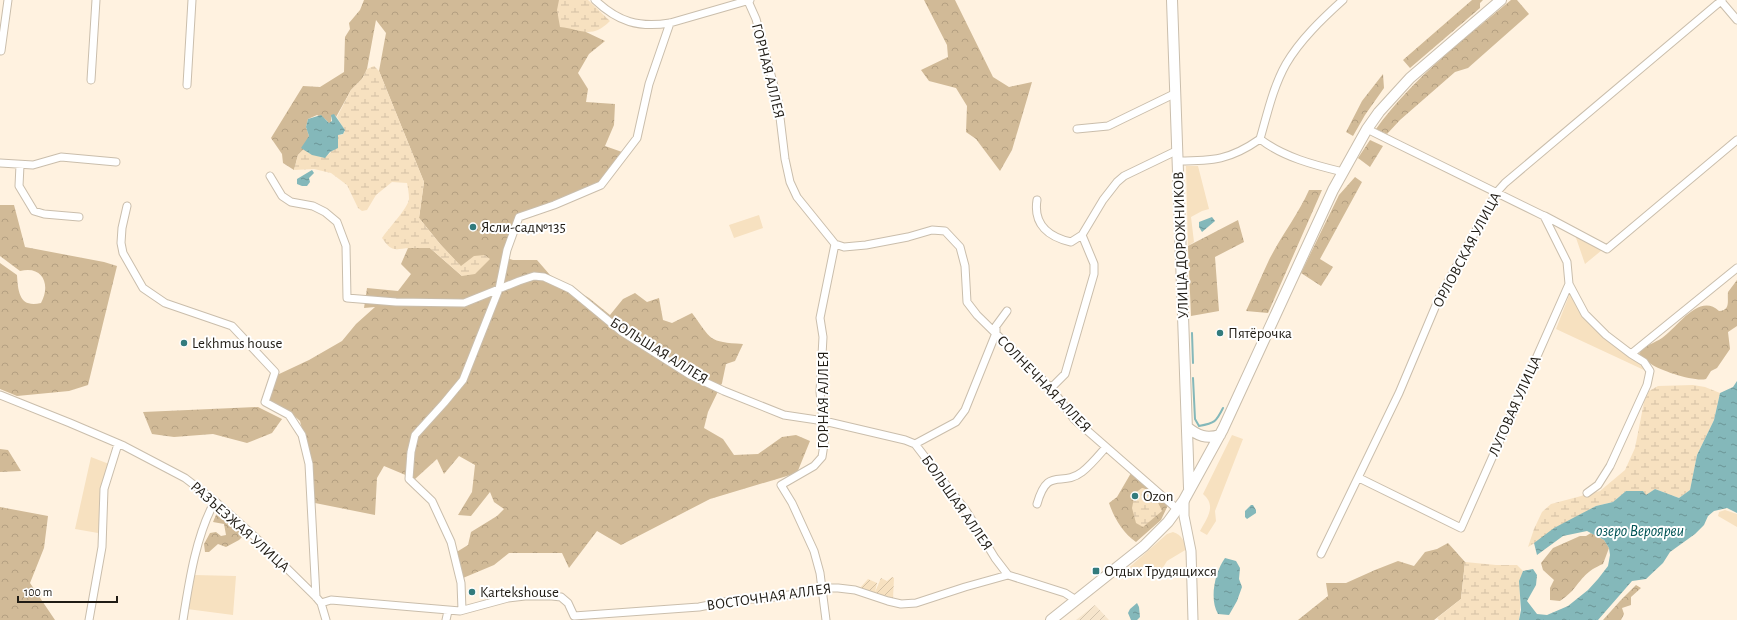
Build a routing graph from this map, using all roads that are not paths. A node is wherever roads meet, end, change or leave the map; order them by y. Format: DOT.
graph roads {
  1 [pos="8,0"];
  2 [pos="96,0"];
  3 [pos="192,0"];
  4 [pos="595,0"];
  5 [pos="1172,0"];
  6 [pos="1343,0"];
  7 [pos="1501,0"];
  8 [pos="1721,0"];
  9 [pos="749,1"];
  10 [pos="1737,20"];
  11 [pos="670,23"];
  12 [pos="1,51"];
  13 [pos="91,80"];
  14 [pos="187,85"];
  15 [pos="1176,93"];
  16 [pos="1077,129"];
  17 [pos="1367,129"];
  18 [pos="1260,140"];
  19 [pos="1737,140"];
  20 [pos="1178,150"];
  21 [pos="1178,161"];
  22 [pos="116,162"];
  23 [pos="0,163"];
  24 [pos="20,165"];
  25 [pos="1343,172"];
  26 [pos="270,176"];
  27 [pos="1497,192"];
  28 [pos="1036,200"];
  29 [pos="127,206"];
  30 [pos="1544,216"];
  31 [pos="79,217"];
  32 [pos="1082,235"];
  33 [pos="835,244"];
  34 [pos="1737,268"];
  35 [pos="1569,284"];
  36 [pos="499,289"];
  37 [pos="1007,311"];
  38 [pos="996,333"];
  39 [pos="1631,354"];
  40 [pos="1051,388"];
  41 [pos="0,395"];
  42 [pos="824,421"];
  43 [pos="1187,427"];
  44 [pos="1220,435"];
  45 [pos="118,444"];
  46 [pos="915,444"];
  47 [pos="1106,447"];
  48 [pos="1359,478"];
  49 [pos="1189,490"];
  50 [pos="1587,493"];
  51 [pos="1184,500"];
  52 [pos="215,501"];
  53 [pos="1037,504"];
  54 [pos="1177,509"];
  55 [pos="1168,522"];
  56 [pos="1187,534"];
  57 [pos="1321,554"];
  58 [pos="1008,575"];
  59 [pos="821,588"];
  60 [pos="318,600"];
  61 [pos="1076,600"];
  62 [pos="462,610"];
  63 [pos="448,611"];
  64 [pos="575,618"];
  65 [pos="89,620"];
  66 [pos="183,620"];
  67 [pos="326,620"];
  68 [pos="446,620"];
  69 [pos="826,620"];
  70 [pos="1051,620"];
  71 [pos="1193,620"];
  1 -- 12 [label="street"];
  2 -- 13 [label="street"];
  3 -- 14 [label="street"];
  4 -- 11 [label="street"];
  5 -- 15 [label="main road, УЛИЦА ДОРОЖНИКОВ"];
  6 -- 18 [label="street"];
  7 -- 17 [label="main road"];
  8 -- 10 [label="street"];
  8 -- 27 [label="street, ОРЛОВСКАЯ УЛИЦА"];
  9 -- 11 [label="street"];
  9 -- 33 [label="street, ГОРНАЯ АЛЛЕЯ"];
  11 -- 36 [label="street"];
  15 -- 16 [label="street"];
  15 -- 20 [label="main road, УЛИЦА ДОРОЖНИКОВ"];
  17 -- 25 [label="main road"];
  17 -- 27 [label="street"];
  18 -- 21 [label="street"];
  18 -- 25 [label="street"];
  19 -- 30 [label="street"];
  20 -- 21 [label="main road, УЛИЦА ДОРОЖНИКОВ"];
  20 -- 32 [label="street"];
  21 -- 43 [label="main road, УЛИЦА ДОРОЖНИКОВ"];
  22 -- 24 [label="street"];
  23 -- 24 [label="street"];
  24 -- 31 [label="street"];
  25 -- 44 [label="main road"];
  26 -- 36 [label="street, БОЛЬШАЯ АЛЛЕЯ"];
  27 -- 30 [label="street"];
  27 -- 48 [label="street, ОРЛОВСКАЯ УЛИЦА"];
  28 -- 32 [label="street"];
  29 -- 60 [label="street"];
  30 -- 35 [label="street"];
  32 -- 40 [label="street"];
  33 -- 38 [label="street, СОЛНЕЧНАЯ АЛЛЕЯ"];
  33 -- 42 [label="street, ГОРНАЯ АЛЛЕЯ"];
  34 -- 39 [label="street"];
  35 -- 39 [label="street"];
  35 -- 48 [label="street, ЛУГОВАЯ УЛИЦА"];
  36 -- 42 [label="street, БОЛЬШАЯ АЛЛЕЯ"];
  36 -- 62 [label="street"];
  37 -- 38 [label="street"];
  38 -- 40 [label="street, СОЛНЕЧНАЯ АЛЛЕЯ"];
  38 -- 46 [label="street"];
  39 -- 50 [label="street"];
  40 -- 47 [label="street, СОЛНЕЧНАЯ АЛЛЕЯ"];
  41 -- 45 [label="street, РАЗЪЕЗЖАЯ УЛИЦА"];
  42 -- 46 [label="street, БОЛЬШАЯ АЛЛЕЯ"];
  42 -- 59 [label="street, ГОРНАЯ АЛЛЕЯ"];
  43 -- 44 [label="main road"];
  43 -- 49 [label="main road, УЛИЦА ДОРОЖНИКОВ"];
  44 -- 49 [label="main road"];
  45 -- 52 [label="street, РАЗЪЕЗЖАЯ УЛИЦА"];
  45 -- 65 [label="street"];
  46 -- 58 [label="street, БОЛЬШАЯ АЛЛЕЯ"];
  47 -- 53 [label="street"];
  47 -- 54 [label="street, СОЛНЕЧНАЯ АЛЛЕЯ"];
  48 -- 57 [label="street, ОРЛОВСКАЯ УЛИЦА"];
  49 -- 51 [label="main road"];
  51 -- 54 [label="main road"];
  51 -- 56 [label="street"];
  52 -- 60 [label="street, РАЗЪЕЗЖАЯ УЛИЦА"];
  52 -- 66 [label="street"];
  54 -- 55 [label="main road"];
  55 -- 56 [label="street"];
  55 -- 61 [label="main road"];
  56 -- 71 [label="street"];
  58 -- 59 [label="street, ВОСТОЧНАЯ АЛЛЕЯ"];
  58 -- 61 [label="street"];
  59 -- 64 [label="street, ВОСТОЧНАЯ АЛЛЕЯ"];
  59 -- 69 [label="street, ГОРНАЯ АЛЛЕЯ"];
  60 -- 63 [label="street, ВОСТОЧНАЯ АЛЛЕЯ"];
  60 -- 67 [label="street, РАЗЪЕЗЖАЯ УЛИЦА"];
  61 -- 70 [label="main road"];
  62 -- 63 [label="street, ВОСТОЧНАЯ АЛЛЕЯ"];
  62 -- 64 [label="street, ВОСТОЧНАЯ АЛЛЕЯ"];
  63 -- 68 [label="street"];
}
